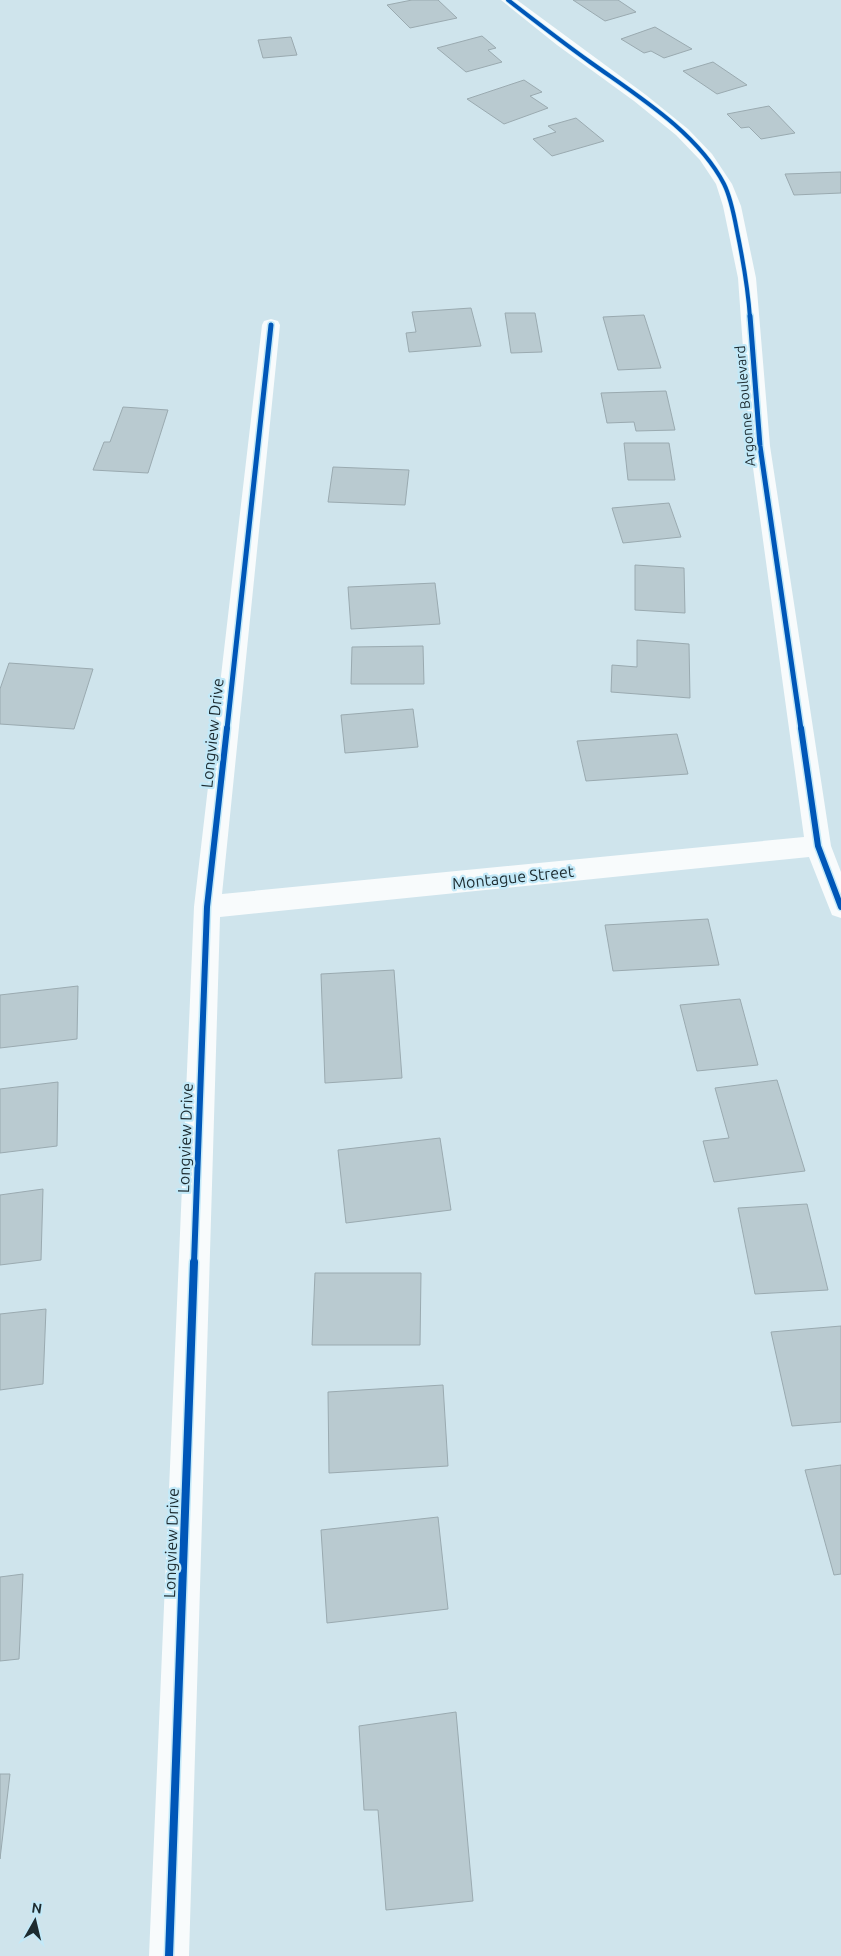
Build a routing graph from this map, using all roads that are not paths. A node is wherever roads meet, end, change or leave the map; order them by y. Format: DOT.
graph roads {
  1 [pos="508,0"];
  2 [pos="271,325"];
  3 [pos="818,846"];
  4 [pos="207,907"];
  5 [pos="841,907"];
  6 [pos="170,1956"];
  1 -- 3 [label="street, Argonne Boulevard"];
  2 -- 4 [label="street, Longview Drive"];
  3 -- 4 [label="street, Montague Street"];
  3 -- 5 [label="street, Argonne Boulevard"];
  4 -- 6 [label="street, Longview Drive"];
}
